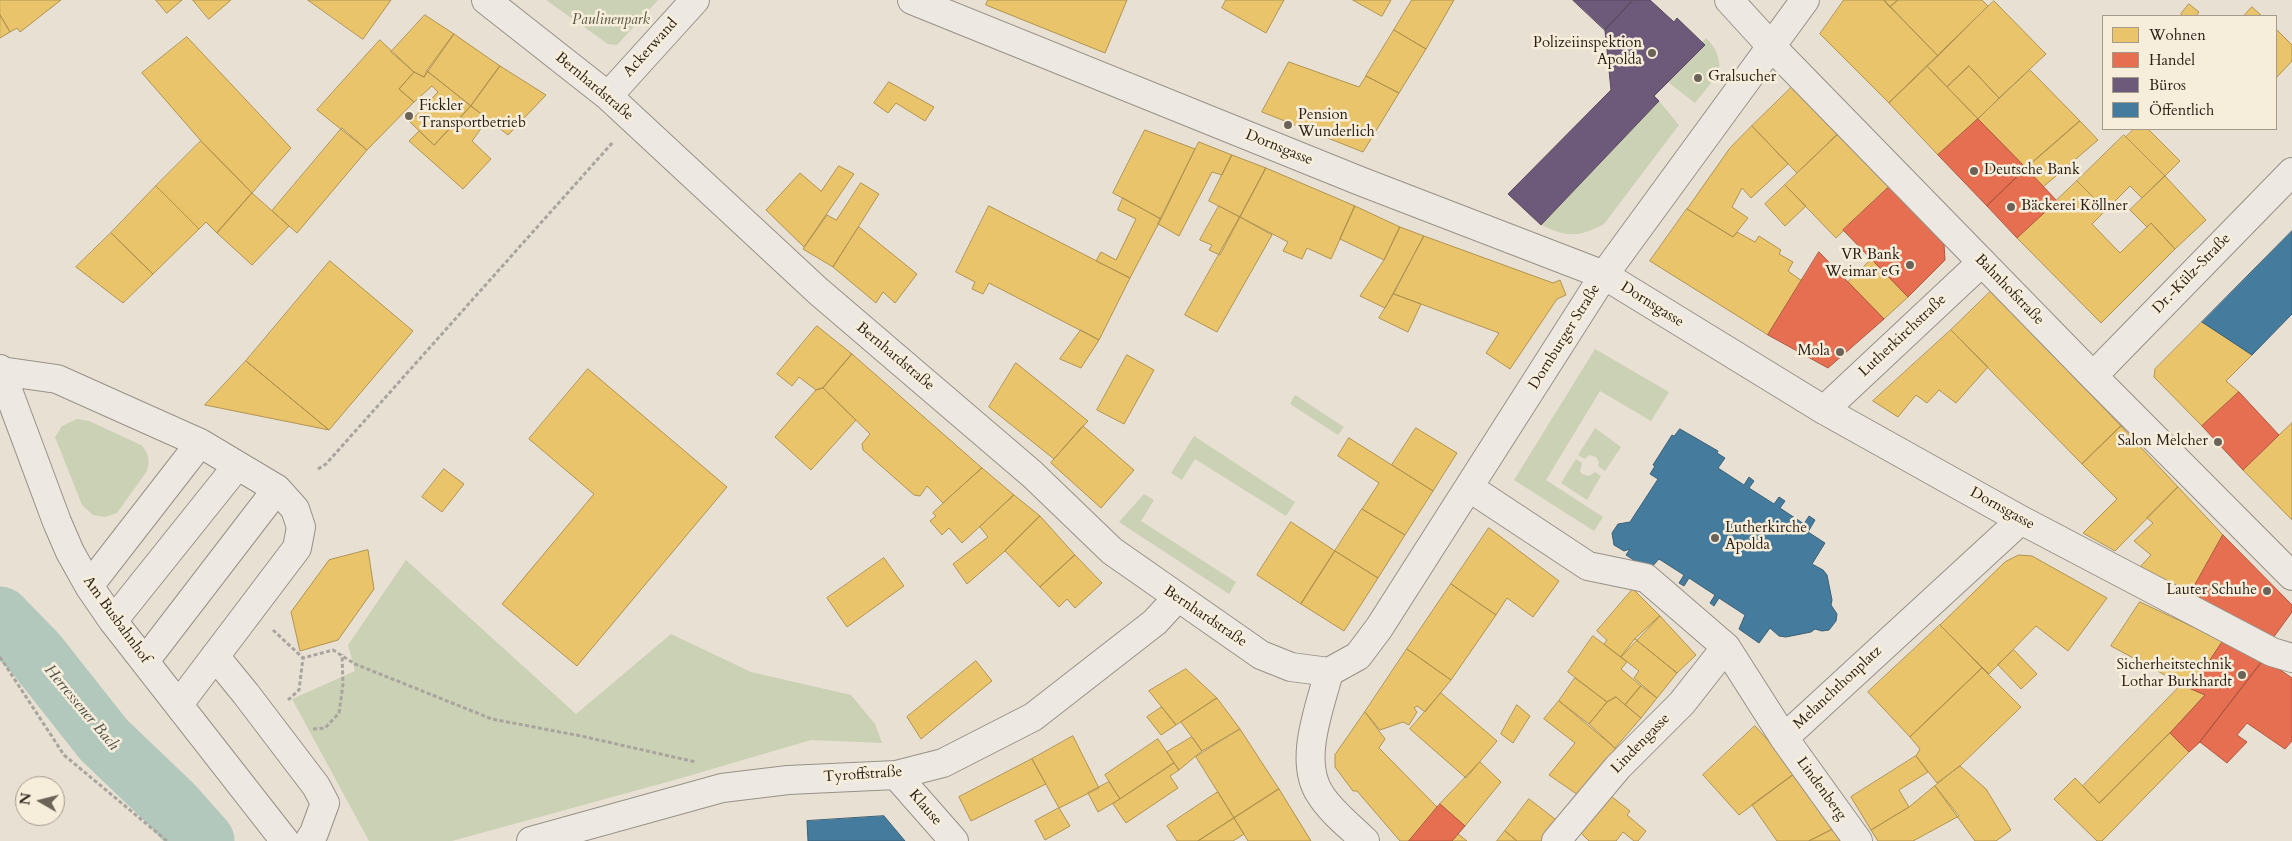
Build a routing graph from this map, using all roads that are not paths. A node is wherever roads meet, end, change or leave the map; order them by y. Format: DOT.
graph roads {
  1 [pos="486,0"];
  2 [pos="695,0"];
  3 [pos="912,0"];
  4 [pos="1729,0"];
  5 [pos="1805,0"];
  6 [pos="1771,46"];
  7 [pos="608,96"];
  8 [pos="2292,172"];
  9 [pos="1982,262"];
  10 [pos="1604,275"];
  11 [pos="0,370"];
  12 [pos="2093,376"];
  13 [pos="1824,410"];
  14 [pos="200,443"];
  15 [pos="237,466"];
  16 [pos="1470,488"];
  17 [pos="277,489"];
  18 [pos="2021,520"];
  19 [pos="2292,576"];
  20 [pos="89,586"];
  21 [pos="1177,598"];
  22 [pos="113,621"];
  23 [pos="1726,647"];
  24 [pos="2282,655"];
  25 [pos="214,656"];
  26 [pos="145,661"];
  27 [pos="1329,672"];
  28 [pos="179,704"];
  29 [pos="1784,738"];
  30 [pos="896,775"];
  31 [pos="285,841"];
  32 [pos="309,841"];
  33 [pos="531,841"];
  34 [pos="954,841"];
  35 [pos="1366,841"];
  36 [pos="1556,841"];
  37 [pos="1858,841"];
  1 -- 7 [label="street, Bernhardstraße"];
  2 -- 7 [label="street, Ackerwand"];
  3 -- 10 [label="street, Dornsgasse"];
  4 -- 6 [label="street, Bahnhofstraße"];
  5 -- 6 [label="street, Dornburger Straße"];
  6 -- 9 [label="street, Bahnhofstraße"];
  6 -- 10 [label="street, Dornburger Straße"];
  7 -- 21 [label="street, Bernhardstraße"];
  8 -- 12 [label="street, Dr.-Külz-Straße"];
  9 -- 12 [label="street, Bahnhofstraße"];
  9 -- 13 [label="street, Lutherkirchstraße"];
  10 -- 13 [label="street, Dornsgasse"];
  10 -- 16 [label="street, Dornburger Straße"];
  11 -- 14 [label="street"];
  11 -- 20 [label="street, Am Busbahnhof"];
  12 -- 19 [label="street, Bahnhofstraße"];
  13 -- 18 [label="street, Dornsgasse"];
  14 -- 15 [label="street"];
  14 -- 20 [label="street"];
  15 -- 17 [label="street"];
  15 -- 22 [label="street"];
  16 -- 23 [label="street, Melanchthonplatz"];
  16 -- 27 [label="street, Dornburger Straße"];
  17 -- 25 [label="street"];
  17 -- 26 [label="street"];
  18 -- 24 [label="street, Dornsgasse"];
  18 -- 29 [label="street, Melanchthonplatz"];
  20 -- 22 [label="street, Am Busbahnhof"];
  21 -- 27 [label="street, Bernhardstraße"];
  21 -- 30 [label="street, Tyroffstraße"];
  22 -- 26 [label="street, Am Busbahnhof"];
  23 -- 29 [label="street, Melanchthonplatz"];
  23 -- 36 [label="street, Lindengasse"];
  25 -- 28 [label="street"];
  25 -- 32 [label="street"];
  26 -- 28 [label="street, Am Busbahnhof"];
  27 -- 35 [label="street"];
  28 -- 31 [label="street, Am Busbahnhof"];
  29 -- 37 [label="street, Lindenberg"];
  30 -- 33 [label="street, Tyroffstraße"];
  30 -- 34 [label="street, Klause"];
}
